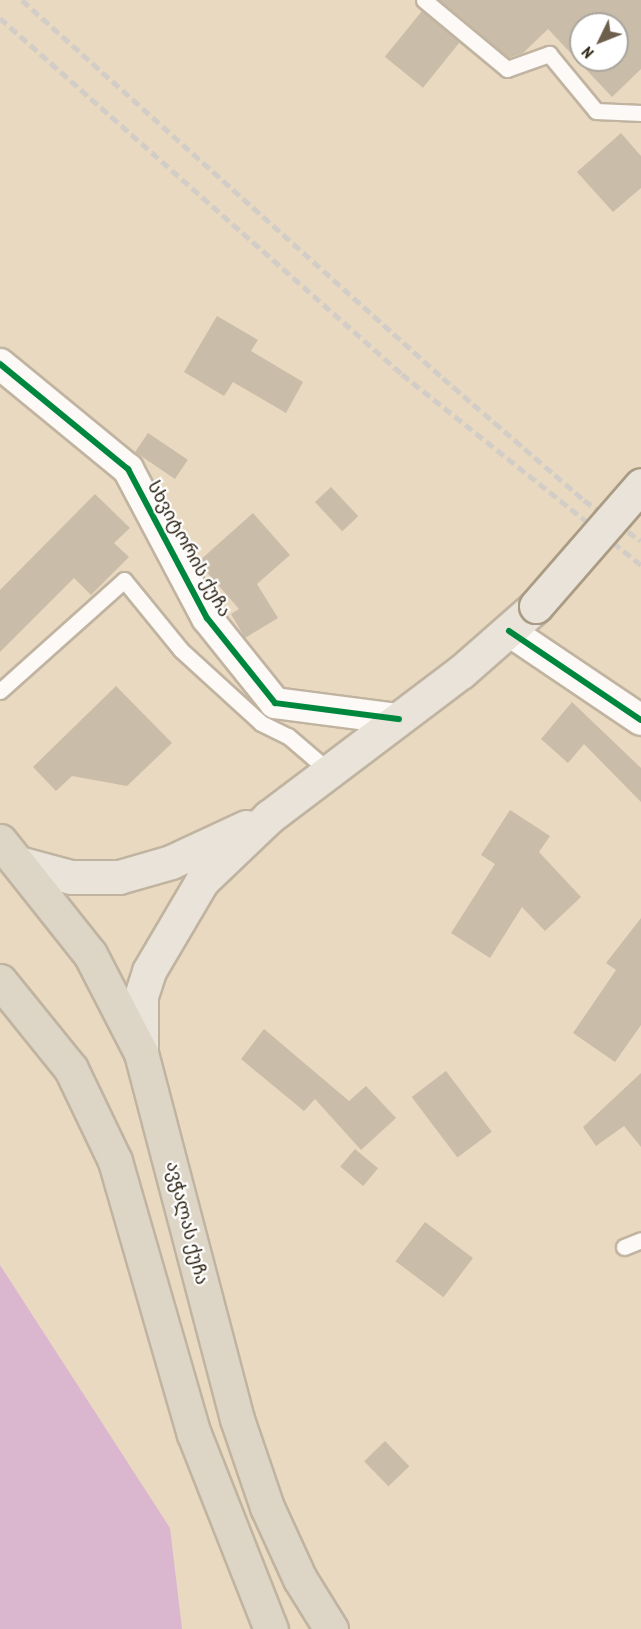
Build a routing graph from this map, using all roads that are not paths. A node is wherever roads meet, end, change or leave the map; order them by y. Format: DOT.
graph roads {
  1 [pos="424,0"];
  2 [pos="641,113"];
  3 [pos="0,364"];
  4 [pos="641,485"];
  5 [pos="509,631"];
  6 [pos="0,691"];
  7 [pos="399,719"];
  8 [pos="641,720"];
  9 [pos="330,772"];
  10 [pos="269,817"];
  11 [pos="0,841"];
  12 [pos="22,864"];
  13 [pos="0,981"];
  14 [pos="141,1053"];
  15 [pos="641,1240"];
  16 [pos="624,1247"];
  17 [pos="271,1629"];
  18 [pos="331,1629"];
  1 -- 2 [label="lane"];
  3 -- 7 [label="street, სხვიტორის ქუჩა"];
  4 -- 5 [label="main road, bridge"];
  5 -- 7 [label="main road"];
  5 -- 8 [label="street"];
  6 -- 9 [label="lane"];
  7 -- 9 [label="main road"];
  9 -- 10 [label="main road"];
  10 -- 12 [label="main road"];
  10 -- 14 [label="main road"];
  11 -- 12 [label="highway, ავჭალას ქუჩა"];
  12 -- 14 [label="highway, ავჭალას ქუჩა"];
  13 -- 17 [label="highway"];
  14 -- 18 [label="highway, ავჭალას ქუჩა"];
  15 -- 16 [label="lane"];
}
